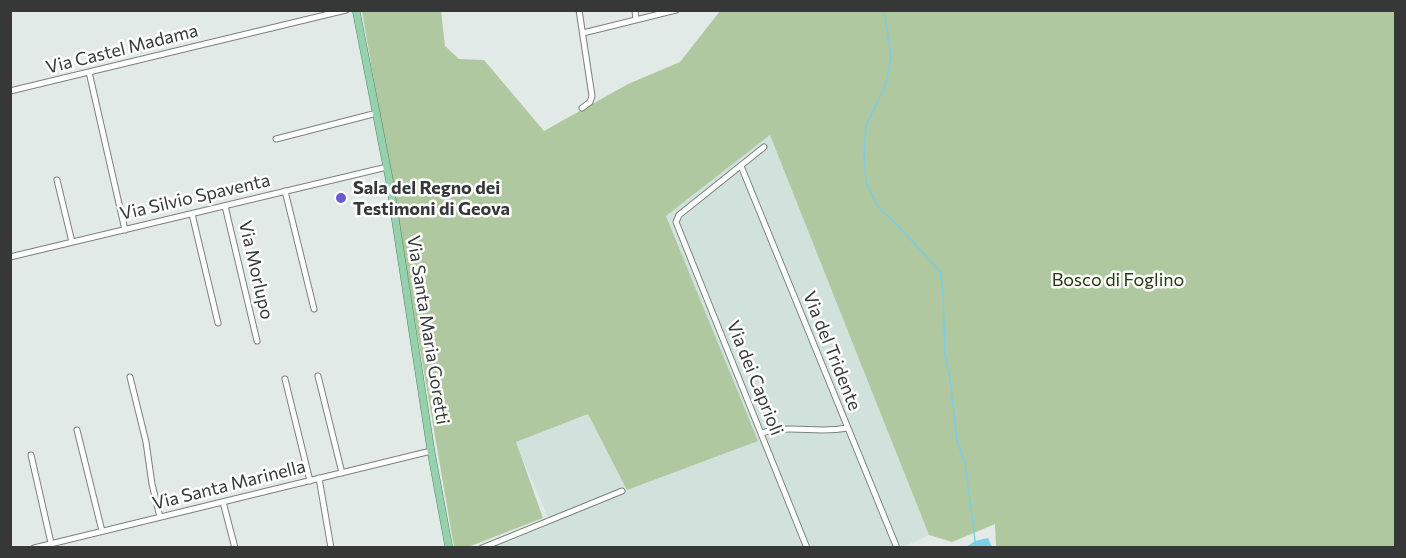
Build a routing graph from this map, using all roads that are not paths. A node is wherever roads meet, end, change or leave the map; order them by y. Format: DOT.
graph roads {
  1 [pos="346,10"];
  2 [pos="356,10"];
  3 [pos="579,10"];
  4 [pos="635,10"];
  5 [pos="640,10"];
  6 [pos="676,10"];
  7 [pos="639,20"];
  8 [pos="583,33"];
  9 [pos="89,72"];
  10 [pos="10,91"];
  11 [pos="582,108"];
  12 [pos="377,113"];
  13 [pos="276,139"];
  14 [pos="764,147"];
  15 [pos="741,166"];
  16 [pos="387,167"];
  17 [pos="57,180"];
  18 [pos="285,192"];
  19 [pos="225,206"];
  20 [pos="192,214"];
  21 [pos="125,230"];
  22 [pos="72,242"];
  23 [pos="10,257"];
  24 [pos="314,309"];
  25 [pos="218,323"];
  26 [pos="257,341"];
  27 [pos="318,376"];
  28 [pos="130,377"];
  29 [pos="285,379"];
  30 [pos="847,428"];
  31 [pos="76,430"];
  32 [pos="761,433"];
  33 [pos="431,451"];
  34 [pos="31,455"];
  35 [pos="342,473"];
  36 [pos="319,478"];
  37 [pos="310,481"];
  38 [pos="621,491"];
  39 [pos="224,502"];
  40 [pos="160,517"];
  41 [pos="102,531"];
  42 [pos="51,543"];
  43 [pos="34,548"];
  44 [pos="234,548"];
  45 [pos="331,548"];
  46 [pos="449,548"];
  47 [pos="482,548"];
  48 [pos="807,548"];
  49 [pos="897,548"];
  1 -- 9 [label="street, Via Castel Madama"];
  2 -- 12 [label="main road, Via Santa Maria Goretti"];
  3 -- 8 [label="street"];
  4 -- 7 [label="street"];
  5 -- 7 [label="street"];
  6 -- 7 [label="street"];
  7 -- 8 [label="street"];
  8 -- 11 [label="street"];
  9 -- 10 [label="street, Via Castel Madama"];
  9 -- 21 [label="street"];
  12 -- 13 [label="street"];
  12 -- 16 [label="main road, Via Santa Maria Goretti"];
  14 -- 15 [label="street"];
  15 -- 30 [label="street, Via del Tridente"];
  15 -- 32 [label="street, Via dei Caprioli"];
  16 -- 18 [label="street, Via Silvio Spaventa"];
  16 -- 33 [label="main road, Via Santa Maria Goretti"];
  17 -- 22 [label="street"];
  18 -- 19 [label="street, Via Silvio Spaventa"];
  18 -- 24 [label="street"];
  19 -- 20 [label="street, Via Silvio Spaventa"];
  19 -- 26 [label="street, Via Morlupo"];
  20 -- 21 [label="street, Via Silvio Spaventa"];
  20 -- 25 [label="street"];
  21 -- 22 [label="street, Via Silvio Spaventa"];
  22 -- 23 [label="street, Via Silvio Spaventa"];
  27 -- 35 [label="street"];
  28 -- 40 [label="street"];
  29 -- 37 [label="street"];
  30 -- 32 [label="street"];
  30 -- 49 [label="street, Via del Tridente"];
  31 -- 41 [label="street"];
  32 -- 48 [label="street, Via dei Caprioli"];
  33 -- 35 [label="street, Via Santa Marinella"];
  33 -- 46 [label="main road, Via Santa Maria Goretti"];
  34 -- 42 [label="street"];
  35 -- 36 [label="street, Via Santa Marinella"];
  36 -- 37 [label="street, Via Santa Marinella"];
  36 -- 45 [label="street"];
  37 -- 39 [label="street, Via Santa Marinella"];
  38 -- 47 [label="street"];
  39 -- 40 [label="street, Via Santa Marinella"];
  39 -- 44 [label="street"];
  40 -- 41 [label="street, Via Santa Marinella"];
  41 -- 42 [label="street, Via Santa Marinella"];
  42 -- 43 [label="street, Via Santa Marinella"];
}
